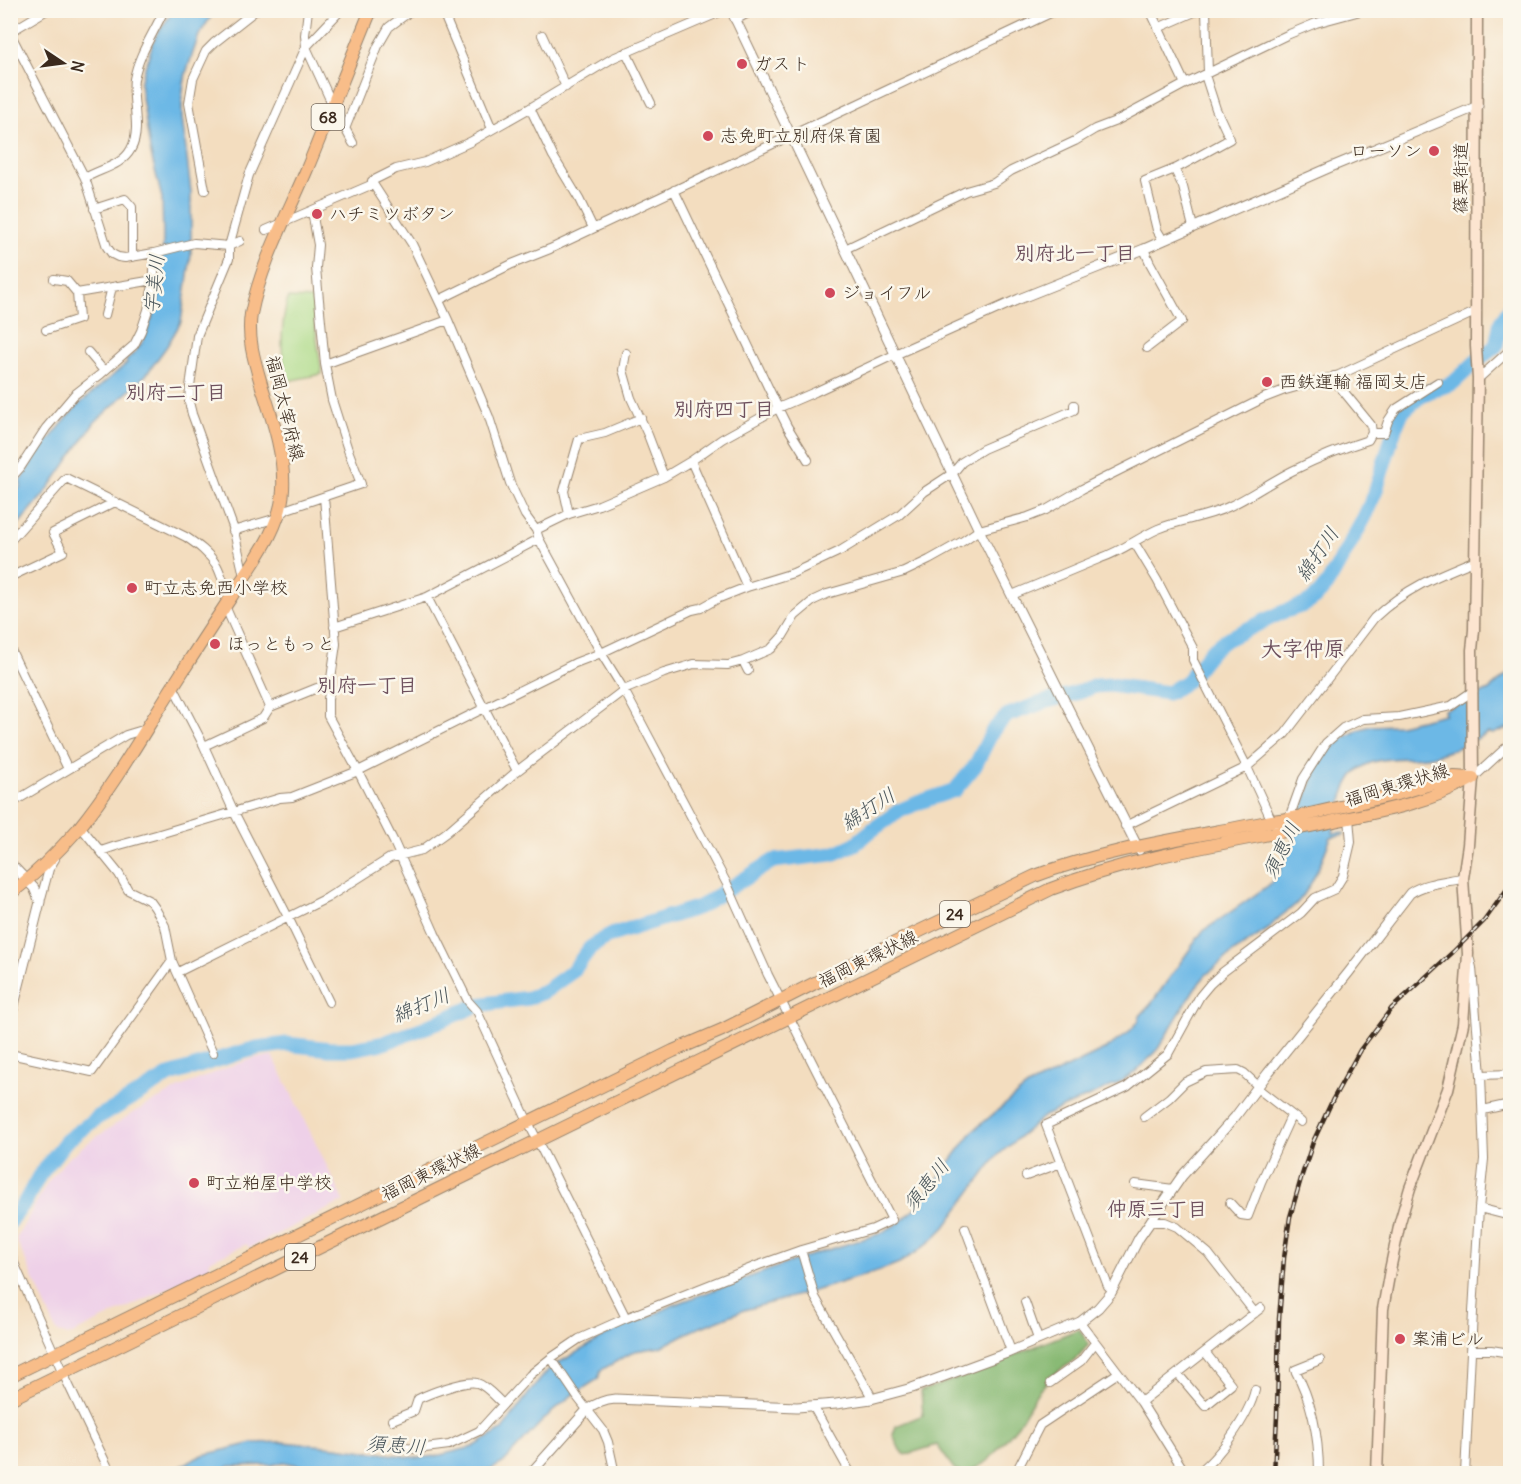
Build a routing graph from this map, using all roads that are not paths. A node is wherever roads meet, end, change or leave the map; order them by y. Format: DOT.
graph roads {
  1 [pos="47,10"];
  2 [pos="164,10"];
  3 [pos="256,10"];
  4 [pos="308,10"];
  5 [pos="340,10"];
  6 [pos="371,10"];
  7 [pos="412,10"];
  8 [pos="442,10"];
  9 [pos="725,10"];
  10 [pos="754,10"];
  11 [pos="1057,10"];
  12 [pos="1150,10"];
  13 [pos="1200,10"];
  14 [pos="1206,10"];
  15 [pos="1364,10"];
  16 [pos="1477,10"];
  17 [pos="1041,14"];
  18 [pos="733,15"];
  19 [pos="1158,28"];
  20 [pos="10,33"];
  21 [pos="542,36"];
  22 [pos="306,47"];
  23 [pos="626,52"];
  24 [pos="1207,74"];
  25 [pos="1185,84"];
  26 [pos="566,87"];
  27 [pos="651,103"];
  28 [pos="333,106"];
  29 [pos="1478,106"];
  30 [pos="530,108"];
  31 [pos="345,129"];
  32 [pos="492,129"];
  33 [pos="791,136"];
  34 [pos="353,143"];
  35 [pos="1177,168"];
  36 [pos="85,178"];
  37 [pos="373,184"];
  38 [pos="205,190"];
  39 [pos="674,190"];
  40 [pos="93,209"];
  41 [pos="312,211"];
  42 [pos="283,222"];
  43 [pos="1193,227"];
  44 [pos="593,228"];
  45 [pos="266,230"];
  46 [pos="1163,240"];
  47 [pos="240,241"];
  48 [pos="228,246"];
  49 [pos="845,249"];
  50 [pos="1144,249"];
  51 [pos="156,252"];
  52 [pos="132,257"];
  53 [pos="54,279"];
  54 [pos="154,280"];
  55 [pos="112,287"];
  56 [pos="77,293"];
  57 [pos="439,300"];
  58 [pos="1477,311"];
  59 [pos="105,315"];
  60 [pos="448,320"];
  61 [pos="45,330"];
  62 [pos="1147,348"];
  63 [pos="1510,350"];
  64 [pos="88,352"];
  65 [pos="626,353"];
  66 [pos="896,354"];
  67 [pos="325,364"];
  68 [pos="104,371"];
  69 [pos="1334,376"];
  70 [pos="1478,380"];
  71 [pos="1437,381"];
  72 [pos="1074,405"];
  73 [pos="778,408"];
  74 [pos="640,418"];
  75 [pos="1372,433"];
  76 [pos="808,460"];
  77 [pos="691,461"];
  78 [pos="952,473"];
  79 [pos="664,477"];
  80 [pos="10,479"];
  81 [pos="324,497"];
  82 [pos="115,502"];
  83 [pos="570,514"];
  84 [pos="277,518"];
  85 [pos="536,530"];
  86 [pos="979,530"];
  87 [pos="233,531"];
  88 [pos="539,539"];
  89 [pos="10,541"];
  90 [pos="1134,543"];
  91 [pos="1476,560"];
  92 [pos="244,576"];
  93 [pos="10,577"];
  94 [pos="747,587"];
  95 [pos="1012,595"];
  96 [pos="427,597"];
  97 [pos="228,601"];
  98 [pos="334,627"];
  99 [pos="10,648"];
  100 [pos="601,653"];
  101 [pos="743,661"];
  102 [pos="14,662"];
  103 [pos="748,671"];
  104 [pos="173,686"];
  105 [pos="317,688"];
  106 [pos="624,690"];
  107 [pos="1473,696"];
  108 [pos="270,707"];
  109 [pos="485,709"];
  110 [pos="147,728"];
  111 [pos="1510,744"];
  112 [pos="204,747"];
  113 [pos="1247,767"];
  114 [pos="68,769"];
  115 [pos="358,771"];
  116 [pos="517,771"];
  117 [pos="1473,778"];
  118 [pos="10,804"];
  119 [pos="234,812"];
  120 [pos="1348,818"];
  121 [pos="1272,821"];
  122 [pos="1290,825"];
  123 [pos="80,826"];
  124 [pos="1125,826"];
  125 [pos="1137,848"];
  126 [pos="101,851"];
  127 [pos="58,852"];
  128 [pos="398,855"];
  129 [pos="1144,859"];
  130 [pos="10,863"];
  131 [pos="1463,878"];
  132 [pos="28,880"];
  133 [pos="10,894"];
  134 [pos="40,902"];
  135 [pos="288,917"];
  136 [pos="1468,954"];
  137 [pos="172,961"];
  138 [pos="178,972"];
  139 [pos="781,1000"];
  140 [pos="329,1002"];
  141 [pos="790,1016"];
  142 [pos="10,1021"];
  143 [pos="1463,1024"];
  144 [pos="1477,1024"];
  145 [pos="213,1053"];
  146 [pos="10,1054"];
  147 [pos="1510,1074"];
  148 [pos="1481,1076"];
  149 [pos="1257,1087"];
  150 [pos="1510,1104"];
  151 [pos="1483,1110"];
  152 [pos="1291,1116"];
  153 [pos="1144,1117"];
  154 [pos="528,1122"];
  155 [pos="1300,1122"];
  156 [pos="537,1140"];
  157 [pos="1061,1163"];
  158 [pos="1026,1176"];
  159 [pos="1135,1184"];
  160 [pos="1173,1189"];
  161 [pos="1230,1203"];
  162 [pos="1479,1208"];
  163 [pos="1510,1216"];
  164 [pos="1151,1220"];
  165 [pos="965,1228"];
  166 [pos="10,1254"];
  167 [pos="802,1254"];
  168 [pos="1112,1290"];
  169 [pos="1025,1302"];
  170 [pos="626,1318"];
  171 [pos="1080,1322"];
  172 [pos="1038,1339"];
  173 [pos="1095,1343"];
  174 [pos="1471,1350"];
  175 [pos="1011,1351"];
  176 [pos="1205,1352"];
  177 [pos="1510,1353"];
  178 [pos="55,1354"];
  179 [pos="552,1360"];
  180 [pos="1320,1360"];
  181 [pos="63,1373"];
  182 [pos="1118,1373"];
  183 [pos="1178,1374"];
  184 [pos="10,1376"];
  185 [pos="1050,1383"];
  186 [pos="1255,1390"];
  187 [pos="10,1399"];
  188 [pos="871,1399"];
  189 [pos="1141,1402"];
  190 [pos="503,1404"];
  191 [pos="813,1406"];
  192 [pos="587,1410"];
  193 [pos="392,1420"];
  194 [pos="405,1448"];
  195 [pos="1181,1472"];
  196 [pos="111,1473"];
  197 [pos="530,1473"];
  198 [pos="615,1473"];
  199 [pos="850,1473"];
  200 [pos="1015,1473"];
  201 [pos="1196,1473"];
  202 [pos="1319,1473"];
  203 [pos="1377,1473"];
  204 [pos="1465,1473"];
  1 -- 20 [label="street"];
  2 -- 36 [label="street"];
  3 -- 38 [label="street"];
  4 -- 22 [label="street"];
  5 -- 22 [label="street"];
  6 -- 28 [label="main road, 福岡太宰府線 / 68"];
  7 -- 31 [label="street"];
  8 -- 32 [label="street"];
  9 -- 23 [label="street"];
  10 -- 18 [label="street"];
  11 -- 17 [label="street"];
  12 -- 19 [label="street"];
  13 -- 19 [label="street"];
  14 -- 24 [label="street"];
  15 -- 24 [label="street"];
  16 -- 29 [label="main road, 篠栗街道"];
  17 -- 33 [label="street"];
  18 -- 33 [label="street"];
  19 -- 25 [label="street"];
  20 -- 36 [label="street"];
  21 -- 26 [label="street"];
  22 -- 28 [label="street"];
  22 -- 48 [label="street"];
  23 -- 26 [label="street"];
  23 -- 27 [label="street"];
  24 -- 25 [label="street"];
  24 -- 35 [label="street"];
  25 -- 49 [label="street"];
  26 -- 30 [label="street"];
  28 -- 31 [label="street"];
  28 -- 42 [label="main road, 福岡太宰府線 / 68"];
  29 -- 43 [label="street"];
  29 -- 58 [label="main road, 篠栗街道"];
  30 -- 32 [label="street"];
  30 -- 44 [label="street"];
  31 -- 34 [label="street"];
  32 -- 37 [label="street"];
  33 -- 39 [label="street"];
  33 -- 49 [label="street"];
  35 -- 43 [label="street"];
  35 -- 46 [label="street"];
  36 -- 40 [label="street"];
  37 -- 41 [label="street"];
  37 -- 57 [label="street"];
  39 -- 44 [label="street"];
  39 -- 73 [label="street"];
  40 -- 52 [label="street"];
  40 -- 52 [label="street"];
  41 -- 42 [label="street"];
  41 -- 67 [label="street"];
  42 -- 45 [label="street"];
  42 -- 84 [label="main road, 福岡太宰府線 / 68"];
  43 -- 46 [label="street"];
  44 -- 57 [label="street"];
  46 -- 50 [label="street"];
  47 -- 48 [label="street"];
  48 -- 51 [label="street"];
  48 -- 87 [label="street"];
  49 -- 66 [label="street"];
  50 -- 62 [label="street"];
  50 -- 66 [label="street"];
  51 -- 52 [label="street"];
  51 -- 54 [label="street"];
  53 -- 56 [label="street"];
  54 -- 55 [label="street"];
  54 -- 68 [label="street"];
  55 -- 56 [label="street"];
  55 -- 59 [label="street"];
  56 -- 61 [label="street"];
  57 -- 60 [label="street"];
  58 -- 69 [label="street"];
  58 -- 70 [label="main road, 篠栗街道"];
  60 -- 67 [label="street"];
  60 -- 85 [label="street"];
  63 -- 70 [label="street"];
  64 -- 68 [label="street"];
  65 -- 74 [label="street"];
  66 -- 73 [label="street"];
  66 -- 78 [label="street"];
  67 -- 81 [label="street"];
  68 -- 80 [label="street"];
  69 -- 75 [label="street"];
  69 -- 86 [label="street"];
  70 -- 91 [label="main road"];
  71 -- 75 [label="street"];
  72 -- 78 [label="street"];
  73 -- 76 [label="street"];
  73 -- 77 [label="street"];
  74 -- 79 [label="street"];
  74 -- 83 [label="street"];
  75 -- 90 [label="street"];
  77 -- 79 [label="street"];
  77 -- 94 [label="street"];
  78 -- 86 [label="street"];
  78 -- 94 [label="street"];
  79 -- 83 [label="street"];
  81 -- 84 [label="street"];
  81 -- 98 [label="street"];
  82 -- 89 [label="street"];
  82 -- 93 [label="street"];
  82 -- 97 [label="street"];
  83 -- 85 [label="street"];
  84 -- 87 [label="street"];
  84 -- 92 [label="main road, 福岡太宰府線 / 68"];
  85 -- 88 [label="street"];
  86 -- 95 [label="street"];
  86 -- 101 [label="street"];
  87 -- 92 [label="street"];
  88 -- 96 [label="street"];
  88 -- 100 [label="street"];
  90 -- 95 [label="street"];
  90 -- 113 [label="street"];
  91 -- 107 [label="main road"];
  91 -- 113 [label="street"];
  92 -- 97 [label="main road, 福岡太宰府線 / 68"];
  94 -- 100 [label="street"];
  95 -- 124 [label="street"];
  96 -- 98 [label="street"];
  96 -- 109 [label="street"];
  97 -- 104 [label="main road, 福岡太宰府線 / 68"];
  97 -- 108 [label="street"];
  98 -- 115 [label="street"];
  99 -- 102 [label="street"];
  100 -- 106 [label="street"];
  100 -- 109 [label="street"];
  101 -- 103 [label="street"];
  101 -- 106 [label="street"];
  102 -- 114 [label="street"];
  104 -- 110 [label="main road, 福岡太宰府線 / 68"];
  104 -- 112 [label="street"];
  105 -- 108 [label="street"];
  106 -- 116 [label="street"];
  106 -- 139 [label="street"];
  107 -- 117 [label="main road"];
  107 -- 122 [label="street"];
  108 -- 112 [label="street"];
  109 -- 115 [label="street"];
  109 -- 116 [label="street"];
  110 -- 114 [label="street"];
  110 -- 123 [label="main road, 福岡太宰府線 / 68"];
  111 -- 117 [label="street"];
  112 -- 119 [label="street"];
  113 -- 121 [label="street"];
  113 -- 124 [label="street"];
  114 -- 118 [label="street"];
  115 -- 119 [label="street"];
  115 -- 128 [label="street"];
  116 -- 128 [label="street"];
  117 -- 120 [label="main road, 福岡東環状線 / 24"];
  117 -- 122 [label="main road, 福岡東環状線 / 24"];
  117 -- 131 [label="main road"];
  119 -- 126 [label="street"];
  119 -- 135 [label="street"];
  120 -- 122 [label="main road, 福岡東環状線 / 24"];
  120 -- 157 [label="street"];
  121 -- 122 [label="main road, 福岡東環状線 / 24"];
  121 -- 125 [label="main road, 福岡東環状線 / 24"];
  122 -- 129 [label="main road, 福岡東環状線 / 24"];
  123 -- 126 [label="street"];
  123 -- 127 [label="main road, 福岡太宰府線 / 68"];
  124 -- 125 [label="street"];
  125 -- 129 [label="street"];
  125 -- 139 [label="main road, 福岡東環状線 / 24"];
  126 -- 137 [label="street"];
  127 -- 132 [label="main road, 福岡太宰府線 / 68"];
  127 -- 134 [label="street"];
  128 -- 135 [label="street"];
  128 -- 154 [label="street"];
  129 -- 141 [label="main road, 福岡東環状線 / 24"];
  130 -- 132 [label="street"];
  131 -- 136 [label="main road"];
  131 -- 149 [label="street"];
  132 -- 133 [label="main road, 福岡太宰府線 / 68"];
  132 -- 134 [label="street"];
  134 -- 142 [label="street"];
  135 -- 138 [label="street"];
  135 -- 140 [label="street"];
  136 -- 143 [label="main road"];
  136 -- 144 [label="street"];
  137 -- 138 [label="street"];
  137 -- 146 [label="street"];
  138 -- 145 [label="street"];
  139 -- 141 [label="street"];
  139 -- 154 [label="main road, 福岡東環状線 / 24"];
  141 -- 156 [label="main road, 福岡東環状線 / 24"];
  141 -- 167 [label="street"];
  143 -- 144 [label="street"];
  143 -- 203 [label="main road"];
  144 -- 148 [label="street"];
  147 -- 148 [label="street"];
  148 -- 151 [label="street"];
  149 -- 152 [label="street"];
  149 -- 153 [label="street"];
  149 -- 160 [label="street"];
  150 -- 151 [label="street"];
  151 -- 162 [label="street"];
  152 -- 155 [label="street"];
  152 -- 161 [label="street"];
  154 -- 156 [label="street"];
  154 -- 178 [label="main road, 福岡東環状線 / 24"];
  156 -- 170 [label="street"];
  156 -- 181 [label="main road, 福岡東環状線 / 24"];
  157 -- 158 [label="street"];
  157 -- 168 [label="street"];
  159 -- 160 [label="street"];
  160 -- 164 [label="street"];
  162 -- 163 [label="street"];
  162 -- 174 [label="street"];
  164 -- 168 [label="street"];
  164 -- 176 [label="street"];
  165 -- 175 [label="street"];
  166 -- 178 [label="street"];
  167 -- 170 [label="street"];
  167 -- 188 [label="street"];
  168 -- 171 [label="street"];
  169 -- 172 [label="street"];
  170 -- 179 [label="street"];
  171 -- 172 [label="street"];
  171 -- 173 [label="street"];
  172 -- 175 [label="street"];
  173 -- 182 [label="street"];
  173 -- 185 [label="street"];
  174 -- 177 [label="street"];
  174 -- 204 [label="street"];
  175 -- 188 [label="street"];
  176 -- 183 [label="street"];
  176 -- 183 [label="street"];
  178 -- 181 [label="street"];
  178 -- 184 [label="main road, 福岡東環状線 / 24"];
  179 -- 190 [label="street"];
  179 -- 192 [label="street"];
  180 -- 202 [label="street"];
  181 -- 187 [label="main road, 福岡東環状線 / 24"];
  181 -- 196 [label="street"];
  182 -- 189 [label="street"];
  182 -- 200 [label="street"];
  183 -- 189 [label="street"];
  186 -- 201 [label="street"];
  188 -- 191 [label="street"];
  189 -- 195 [label="street"];
  190 -- 193 [label="street"];
  190 -- 194 [label="street"];
  191 -- 192 [label="street"];
  191 -- 199 [label="street"];
  192 -- 197 [label="street"];
  192 -- 198 [label="street"];
}
